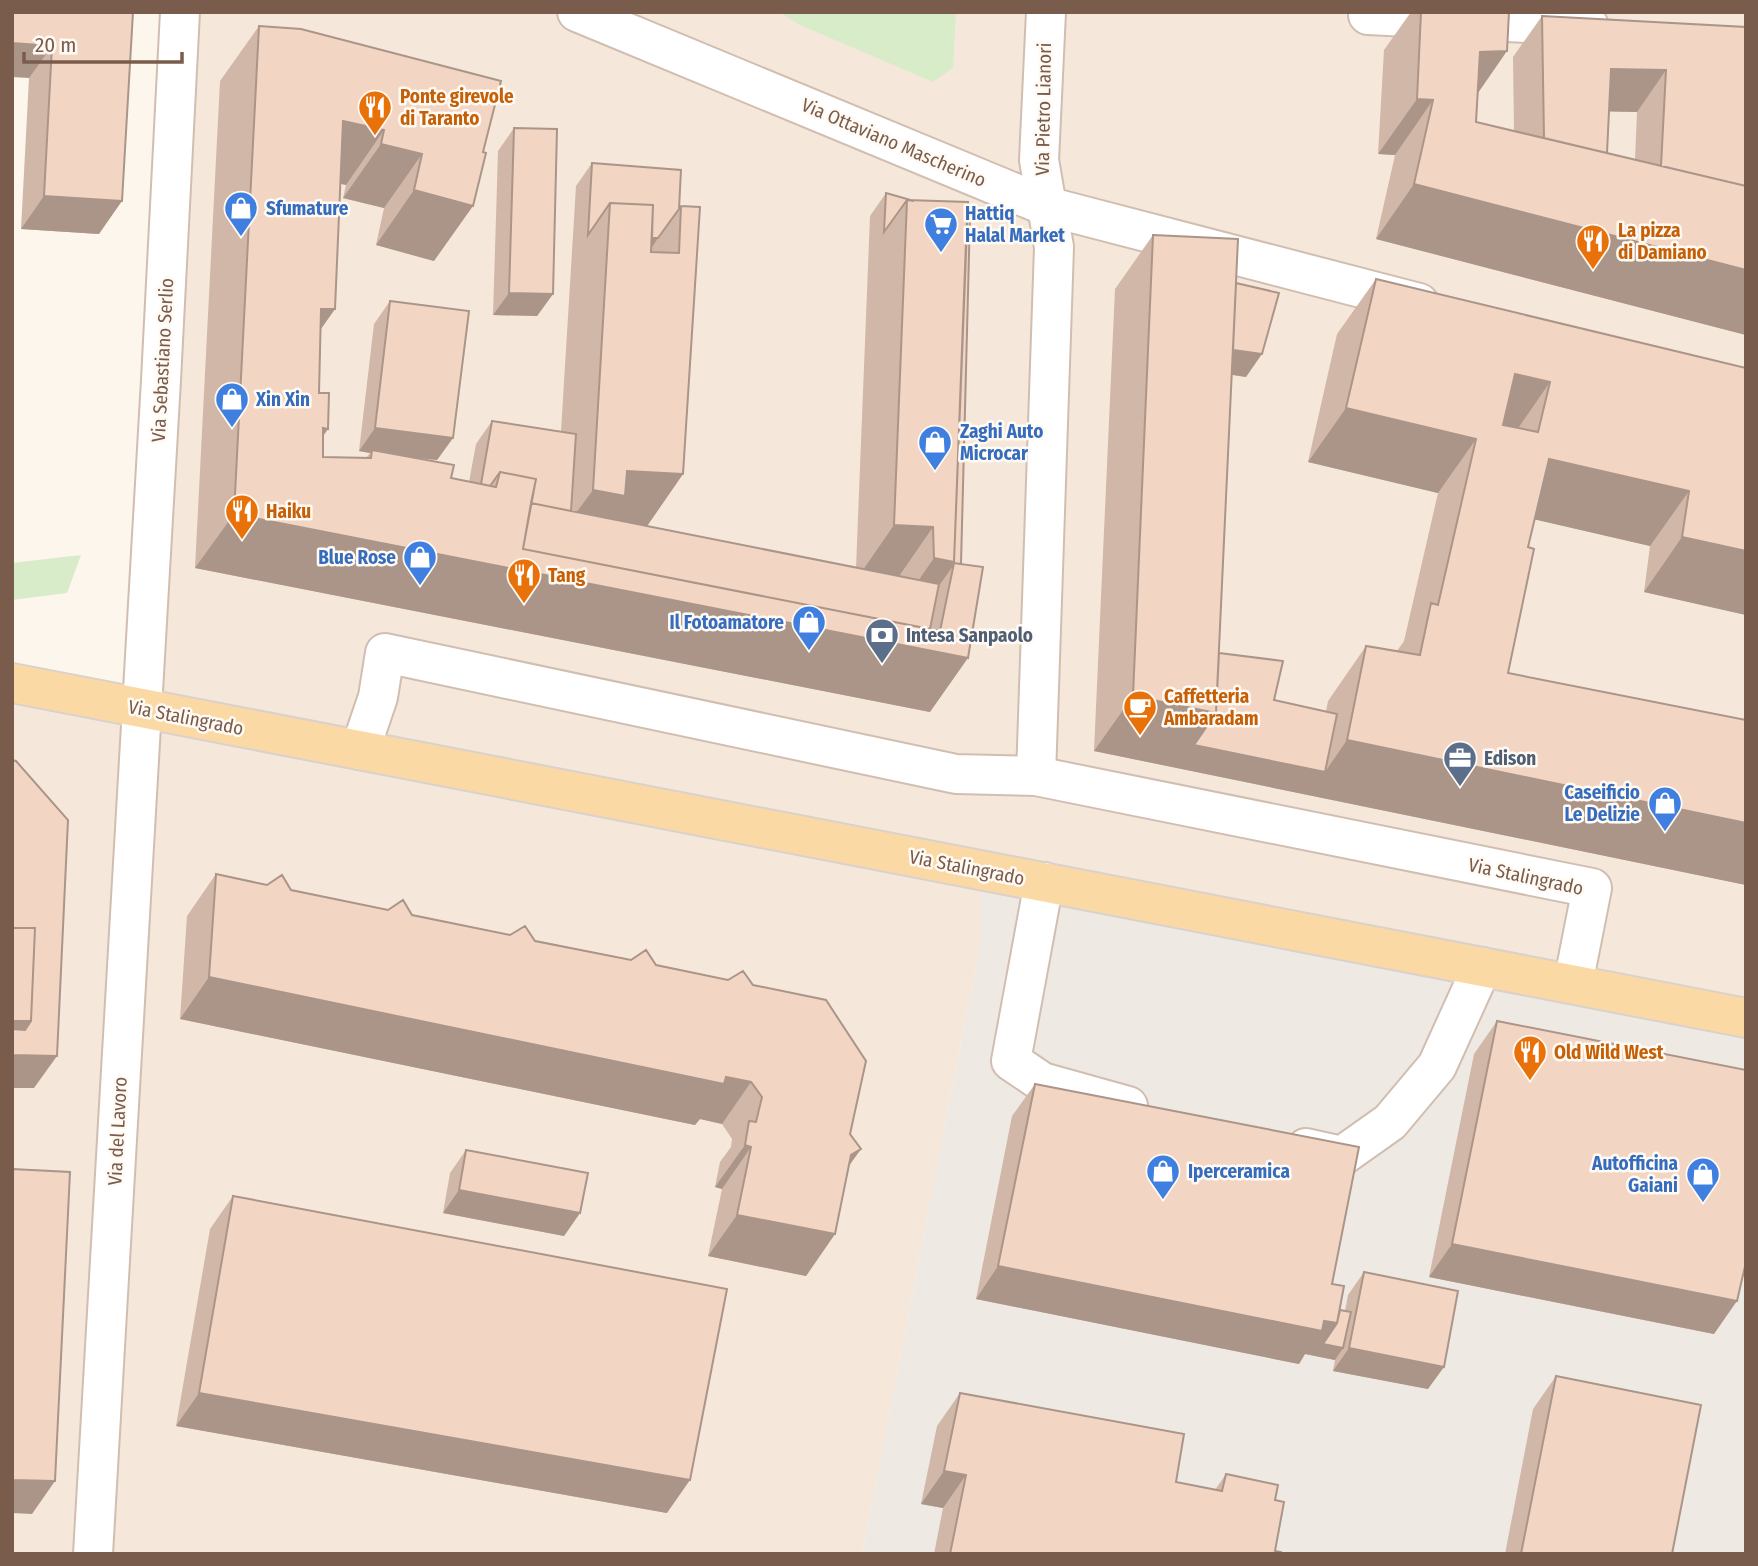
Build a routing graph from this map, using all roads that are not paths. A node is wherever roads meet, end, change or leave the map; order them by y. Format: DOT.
graph roads {
  1 [pos="180,12"];
  2 [pos="577,12"];
  3 [pos="1046,12"];
  4 [pos="1368,15"];
  5 [pos="1624,27"];
  6 [pos="1046,206"];
  7 [pos="1448,311"];
  8 [pos="12,683"];
  9 [pos="141,708"];
  10 [pos="360,750"];
  11 [pos="1036,776"];
  12 [pos="1044,882"];
  13 [pos="1482,967"];
  14 [pos="1573,984"];
  15 [pos="1746,1018"];
  16 [pos="1159,1114"];
  17 [pos="1277,1141"];
  18 [pos="93,1554"];
  1 -- 9 [label="street, Via Sebastiano Serlio"];
  2 -- 6 [label="street, Via Ottaviano Mascherino"];
  3 -- 6 [label="street, Via Pietro Lianori"];
  4 -- 5 [label="street"];
  6 -- 7 [label="street, Via Ottaviano Mascherino"];
  6 -- 11 [label="street"];
  8 -- 9 [label="main road, Via Stalingrado"];
  9 -- 10 [label="main road, Via Stalingrado"];
  9 -- 18 [label="street, Via del Lavoro"];
  10 -- 11 [label="street, Via Stalingrado"];
  10 -- 12 [label="main road, Via Stalingrado"];
  11 -- 14 [label="street, Via Stalingrado"];
  12 -- 13 [label="main road, Via Stalingrado"];
  12 -- 16 [label="street"];
  13 -- 14 [label="main road, Via Stalingrado"];
  13 -- 17 [label="street"];
  14 -- 15 [label="main road, Via Stalingrado"];
}
